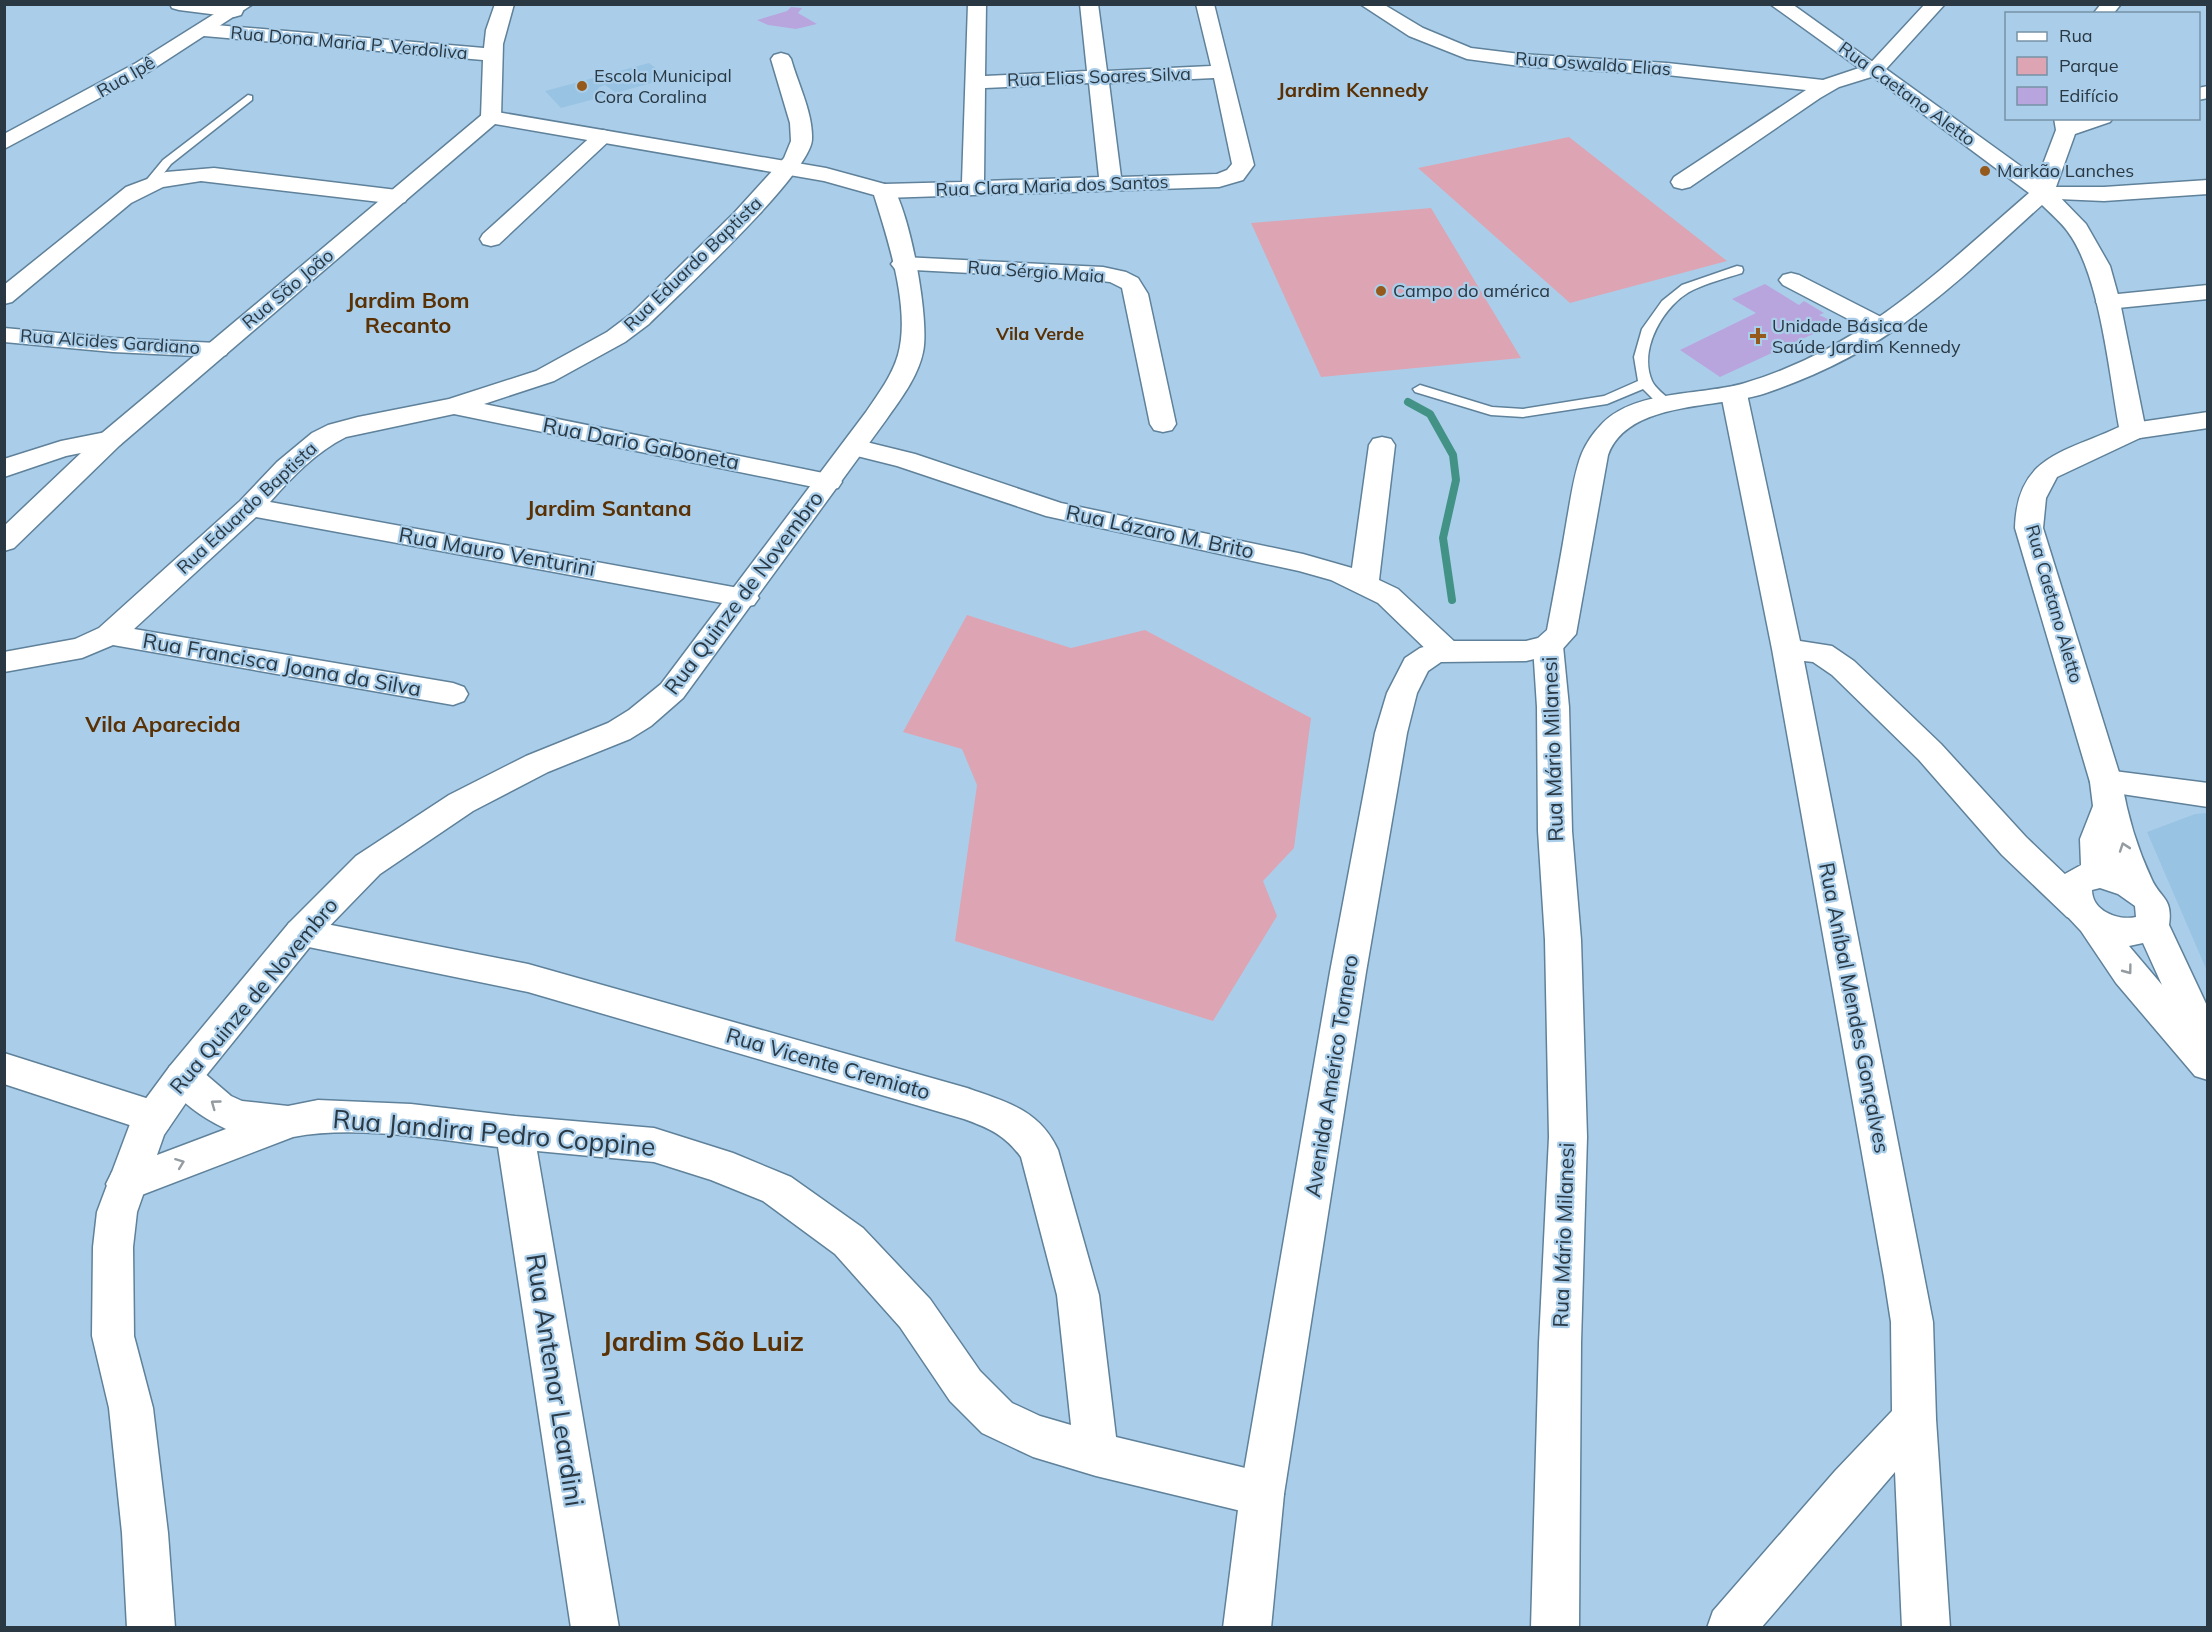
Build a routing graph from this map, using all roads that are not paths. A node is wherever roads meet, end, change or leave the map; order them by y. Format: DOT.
graph roads {
  1 [pos="179,4"];
  2 [pos="505,4"];
  3 [pos="977,4"];
  4 [pos="1089,4"];
  5 [pos="1205,4"];
  6 [pos="1369,4"];
  7 [pos="1779,4"];
  8 [pos="1936,4"];
  9 [pos="239,8"];
  10 [pos="204,30"];
  11 [pos="494,55"];
  12 [pos="781,59"];
  13 [pos="1874,70"];
  14 [pos="1222,72"];
  15 [pos="1099,75"];
  16 [pos="976,81"];
  17 [pos="1827,86"];
  18 [pos="248,98"];
  19 [pos="491,117"];
  20 [pos="2090,120"];
  21 [pos="2065,124"];
  22 [pos="603,136"];
  23 [pos="4,143"];
  24 [pos="788,170"];
  25 [pos="1682,182"];
  26 [pos="150,183"];
  27 [pos="1111,184"];
  28 [pos="2208,187"];
  29 [pos="973,188"];
  30 [pos="884,191"];
  31 [pos="2043,193"];
  32 [pos="398,197"];
  33 [pos="492,238"];
  34 [pos="903,264"];
  35 [pos="1737,270"];
  36 [pos="1791,280"];
  37 [pos="2208,292"];
  38 [pos="4,297"];
  39 [pos="2108,302"];
  40 [pos="1882,327"];
  41 [pos="4,335"];
  42 [pos="216,350"];
  43 [pos="1645,383"];
  44 [pos="1420,389"];
  45 [pos="1734,394"];
  46 [pos="1666,404"];
  47 [pos="454,406"];
  48 [pos="2208,420"];
  49 [pos="1163,424"];
  50 [pos="2133,431"];
  51 [pos="111,439"];
  52 [pos="1382,445"];
  53 [pos="854,447"];
  54 [pos="4,470"];
  55 [pos="828,482"];
  56 [pos="250,507"];
  57 [pos="4,542"];
  58 [pos="1364,583"];
  59 [pos="744,598"];
  60 [pos="110,635"];
  61 [pos="1548,646"];
  62 [pos="1787,649"];
  63 [pos="1446,651"];
  64 [pos="4,662"];
  65 [pos="453,694"];
  66 [pos="2108,794"];
  67 [pos="2208,795"];
  68 [pos="2138,888"];
  69 [pos="2090,896"];
  70 [pos="2152,925"];
  71 [pos="301,933"];
  72 [pos="2208,1054"];
  73 [pos="2208,1065"];
  74 [pos="4,1068"];
  75 [pos="183,1077"];
  76 [pos="154,1117"];
  77 [pos="291,1121"];
  78 [pos="514,1133"];
  79 [pos="126,1184"];
  80 [pos="1914,1419"];
  81 [pos="1096,1454"];
  82 [pos="1262,1494"];
  83 [pos="151,1628"];
  84 [pos="595,1628"];
  85 [pos="1247,1628"];
  86 [pos="1554,1628"];
  87 [pos="1730,1628"];
  88 [pos="1926,1628"];
  1 -- 9 [label="street"];
  2 -- 11 [label="street"];
  3 -- 16 [label="street"];
  4 -- 15 [label="street"];
  5 -- 14 [label="street"];
  6 -- 17 [label="street, Rua Oswaldo Elias"];
  7 -- 13 [label="street, Rua Caetano Aletto"];
  8 -- 13 [label="street"];
  9 -- 10 [label="street, Rua Ipê"];
  10 -- 11 [label="street, Rua Dona Maria P. Verdoliva"];
  10 -- 23 [label="street, Rua Ipê"];
  11 -- 19 [label="street"];
  12 -- 24 [label="street, Rua Eduardo Baptista"];
  13 -- 17 [label="street"];
  13 -- 31 [label="street, Rua Caetano Aletto"];
  14 -- 15 [label="street, Rua Elias Soares Silva"];
  14 -- 27 [label="street, Rua Clara Maria dos Santos"];
  15 -- 16 [label="street, Rua Elias Soares Silva"];
  15 -- 27 [label="street"];
  16 -- 29 [label="street"];
  17 -- 25 [label="street"];
  18 -- 26 [label="lane"];
  19 -- 22 [label="street"];
  19 -- 32 [label="street, Rua São João"];
  20 -- 21 [label="street"];
  21 -- 31 [label="street, Rua Mário Milanesi"];
  22 -- 24 [label="street"];
  22 -- 33 [label="street"];
  24 -- 30 [label="street"];
  24 -- 47 [label="street, Rua Eduardo Baptista"];
  26 -- 32 [label="street"];
  26 -- 38 [label="street"];
  27 -- 29 [label="street, Rua Clara Maria dos Santos"];
  28 -- 31 [label="street"];
  29 -- 30 [label="street, Rua Clara Maria dos Santos"];
  30 -- 34 [label="street, Rua Quinze de Novembro"];
  31 -- 39 [label="street, Rua Caetano Aletto"];
  31 -- 40 [label="street, Rua Mário Milanesi"];
  32 -- 42 [label="street, Rua São João"];
  34 -- 49 [label="street, Rua Sérgio Maia"];
  34 -- 53 [label="street, Rua Quinze de Novembro"];
  35 -- 43 [label="lane"];
  36 -- 40 [label="street"];
  37 -- 39 [label="street"];
  39 -- 50 [label="street, Rua Caetano Aletto"];
  40 -- 45 [label="street, Rua Mário Milanesi"];
  41 -- 42 [label="street, Rua Alcides Gardiano"];
  42 -- 51 [label="street, Rua São João"];
  43 -- 44 [label="lane"];
  43 -- 46 [label="lane"];
  45 -- 46 [label="street, Rua Mário Milanesi"];
  45 -- 62 [label="street, Rua Aníbal Mendes Gonçalves"];
  46 -- 61 [label="street, Rua Mário Milanesi"];
  47 -- 55 [label="street, Rua Dario Gaboneta"];
  47 -- 56 [label="street, Rua Eduardo Baptista"];
  48 -- 50 [label="street"];
  50 -- 66 [label="street, Rua Caetano Aletto"];
  51 -- 54 [label="street"];
  51 -- 57 [label="street, Rua São João"];
  52 -- 58 [label="street"];
  53 -- 55 [label="street, Rua Quinze de Novembro"];
  53 -- 58 [label="street, Rua Lázaro M. Brito"];
  55 -- 59 [label="street, Rua Quinze de Novembro"];
  56 -- 59 [label="street, Rua Mauro Venturini"];
  56 -- 60 [label="street, Rua Eduardo Baptista"];
  58 -- 63 [label="street, Rua Lázaro M. Brito"];
  59 -- 71 [label="street, Rua Quinze de Novembro"];
  60 -- 64 [label="street, Rua Eduardo Baptista"];
  60 -- 65 [label="street, Rua Francisca Joana da Silva"];
  61 -- 63 [label="street, Avenida Américo Tornero"];
  61 -- 86 [label="street, Rua Mário Milanesi"];
  62 -- 69 [label="street"];
  62 -- 80 [label="street, Rua Aníbal Mendes Gonçalves"];
  63 -- 82 [label="street, Avenida Américo Tornero"];
  66 -- 67 [label="street"];
  68 -- 66 [label="street, Rua Caetano Aletto, one-way"];
  66 -- 69 [label="street"];
  68 -- 69 [label="street"];
  68 -- 70 [label="street"];
  69 -- 70 [label="street"];
  69 -- 73 [label="street, one-way"];
  70 -- 72 [label="street"];
  71 -- 75 [label="street, Rua Quinze de Novembro"];
  71 -- 81 [label="street, Rua Vicente Cremiato"];
  74 -- 76 [label="street"];
  75 -- 76 [label="street, Rua Quinze de Novembro"];
  77 -- 75 [label="street, Rua Jandira Pedro Coppine, one-way"];
  76 -- 79 [label="street, Rua Quinze de Novembro"];
  77 -- 78 [label="street, Rua Jandira Pedro Coppine"];
  79 -- 77 [label="street, Rua Jandira Pedro Coppine, one-way"];
  78 -- 81 [label="street, Rua Jandira Pedro Coppine"];
  78 -- 84 [label="street, Rua Antenor Leardini"];
  79 -- 83 [label="street, Rua Quinze de Novembro"];
  80 -- 87 [label="street"];
  80 -- 88 [label="street, Rua Aníbal Mendes Gonçalves"];
  81 -- 82 [label="street, Rua Jandira Pedro Coppine"];
  82 -- 85 [label="street, Avenida Américo Tornero"];
}
